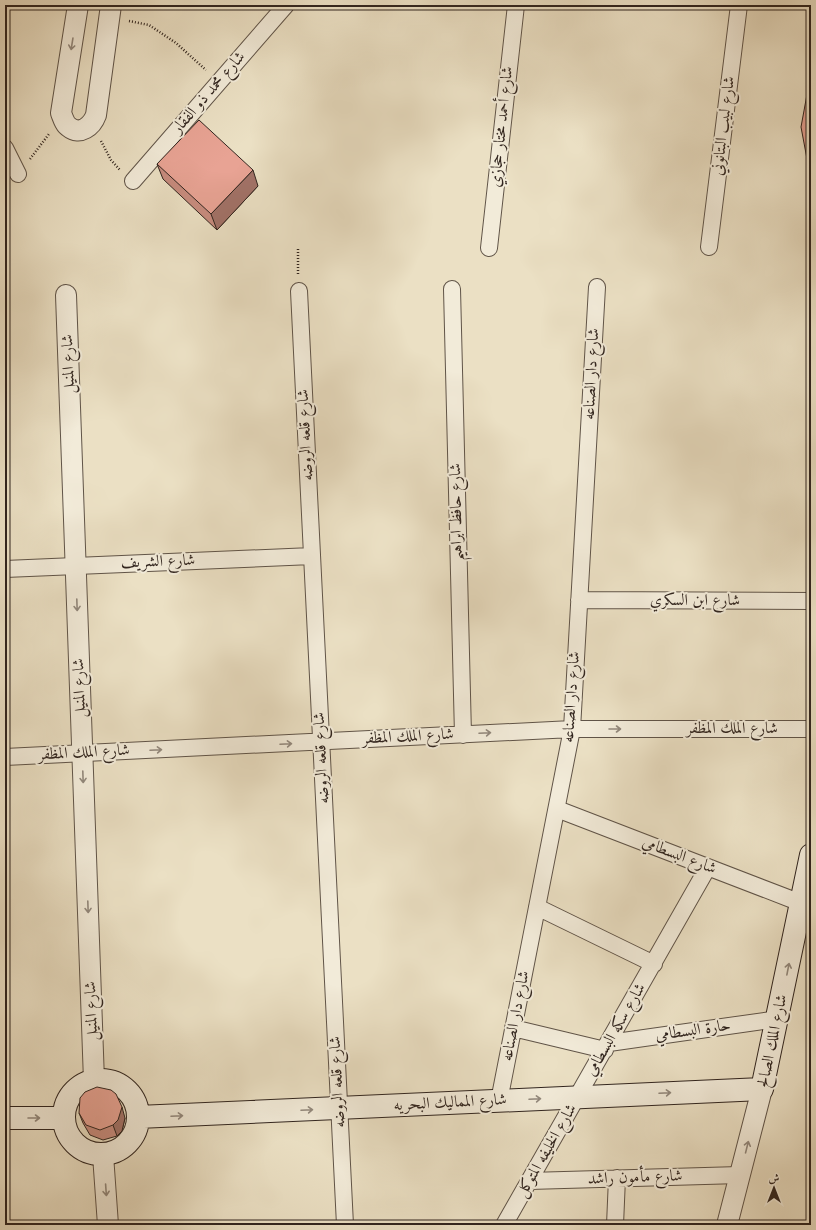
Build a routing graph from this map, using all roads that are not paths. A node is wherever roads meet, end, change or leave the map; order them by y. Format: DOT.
graph roads {
  1 [pos="78,5"];
  2 [pos="286,5"];
  3 [pos="516,5"];
  4 [pos="739,5"];
  5 [pos="110,11"];
  6 [pos="5,148"];
  7 [pos="18,174"];
  8 [pos="133,181"];
  9 [pos="709,247"];
  10 [pos="489,248"];
  11 [pos="597,287"];
  12 [pos="452,289"];
  13 [pos="299,291"];
  14 [pos="66,294"];
  15 [pos="312,556"];
  16 [pos="76,566"];
  17 [pos="5,569"];
  18 [pos="578,600"];
  19 [pos="811,601"];
  20 [pos="572,729"];
  21 [pos="811,729"];
  22 [pos="463,735"];
  23 [pos="321,742"];
  24 [pos="82,753"];
  25 [pos="5,757"];
  26 [pos="557,809"];
  27 [pos="811,854"];
  28 [pos="708,868"];
  29 [pos="801,903"];
  30 [pos="538,907"];
  31 [pos="654,964"];
  32 [pos="778,1018"];
  33 [pos="513,1028"];
  34 [pos="607,1046"];
  35 [pos="94,1081"];
  36 [pos="762,1089"];
  37 [pos="578,1097"];
  38 [pos="498,1101"];
  39 [pos="339,1108"];
  40 [pos="138,1117"];
  41 [pos="5,1118"];
  42 [pos="63,1118"];
  43 [pos="103,1155"];
  44 [pos="740,1175"];
  45 [pos="617,1178"];
  46 [pos="529,1182"];
  47 [pos="108,1225"];
  48 [pos="344,1225"];
  49 [pos="504,1225"];
  50 [pos="615,1225"];
  51 [pos="727,1225"];
  1 -- 5 [label="street, one-way"];
  2 -- 8 [label="street, شارع محمد ذو الفقار"];
  3 -- 10 [label="street, شارع أحمد مختار حجازي"];
  4 -- 9 [label="street, شارع لبيب البتانوني"];
  6 -- 7 [label="street"];
  11 -- 18 [label="street, شارع دار الصناعه"];
  12 -- 22 [label="street, شارع حافظ ابراهيم"];
  13 -- 15 [label="street, شارع قلعه الروضه"];
  14 -- 16 [label="street, شارع المنيل"];
  15 -- 16 [label="street, شارع الشريف"];
  15 -- 23 [label="street, شارع قلعه الروضه"];
  16 -- 17 [label="street, شارع الشريف"];
  16 -- 24 [label="street, شارع المنيل, one-way"];
  18 -- 19 [label="street, شارع ابن السكري"];
  18 -- 20 [label="street, شارع دار الصناعه"];
  20 -- 21 [label="street, شارع الملك المظفر, one-way"];
  22 -- 20 [label="street, شارع الملك المظفر, one-way"];
  20 -- 26 [label="street, شارع دار الصناعه"];
  22 -- 23 [label="street, شارع الملك المظفر"];
  24 -- 23 [label="street, شارع الملك المظفر, one-way"];
  23 -- 39 [label="street, شارع قلعه الروضه"];
  24 -- 25 [label="street, شارع الملك المظفر"];
  24 -- 35 [label="street, شارع المنيل, one-way"];
  26 -- 28 [label="street, شارع البسطامي"];
  26 -- 30 [label="street, شارع دار الصناعه"];
  27 -- 29 [label="main road, شارع الملك الصالح"];
  28 -- 29 [label="street, شارع البسطامي"];
  28 -- 31 [label="street, شارع سكه البسطامي"];
  32 -- 29 [label="main road, شارع الملك الصالح, one-way"];
  30 -- 31 [label="street, شارع سكه البسطامي"];
  30 -- 33 [label="street, شارع دار الصناعه"];
  31 -- 34 [label="street, شارع سكه البسطامي"];
  32 -- 34 [label="street, حارة البسطامي"];
  32 -- 36 [label="main road, شارع الملك الصالح"];
  33 -- 34 [label="street"];
  33 -- 38 [label="street, شارع دار الصناعه"];
  34 -- 37 [label="street, شارع سكه البسطامي"];
  35 -- 40 [label="main road"];
  35 -- 42 [label="main road"];
  37 -- 36 [label="main road, شارع المماليك البحريه, one-way"];
  44 -- 36 [label="street, شارع الملك الصالح, one-way"];
  38 -- 37 [label="main road, شارع المماليك البحريه, one-way"];
  37 -- 46 [label="street, شارع الخليفه المتوكل"];
  38 -- 39 [label="main road, شارع المماليك البحريه"];
  40 -- 39 [label="main road, شارع المماليك البحريه, one-way"];
  39 -- 48 [label="street, شارع قلعه الروضه"];
  40 -- 43 [label="main road"];
  41 -- 42 [label="main road, one-way"];
  42 -- 43 [label="main road"];
  43 -- 47 [label="street, one-way"];
  44 -- 45 [label="street, شارع مأمون راشد"];
  44 -- 51 [label="street, شارع الملك الصالح"];
  45 -- 46 [label="street, شارع مأمون راشد"];
  45 -- 50 [label="street"];
  46 -- 49 [label="street, شارع الخليفه المتوكل"];
}
